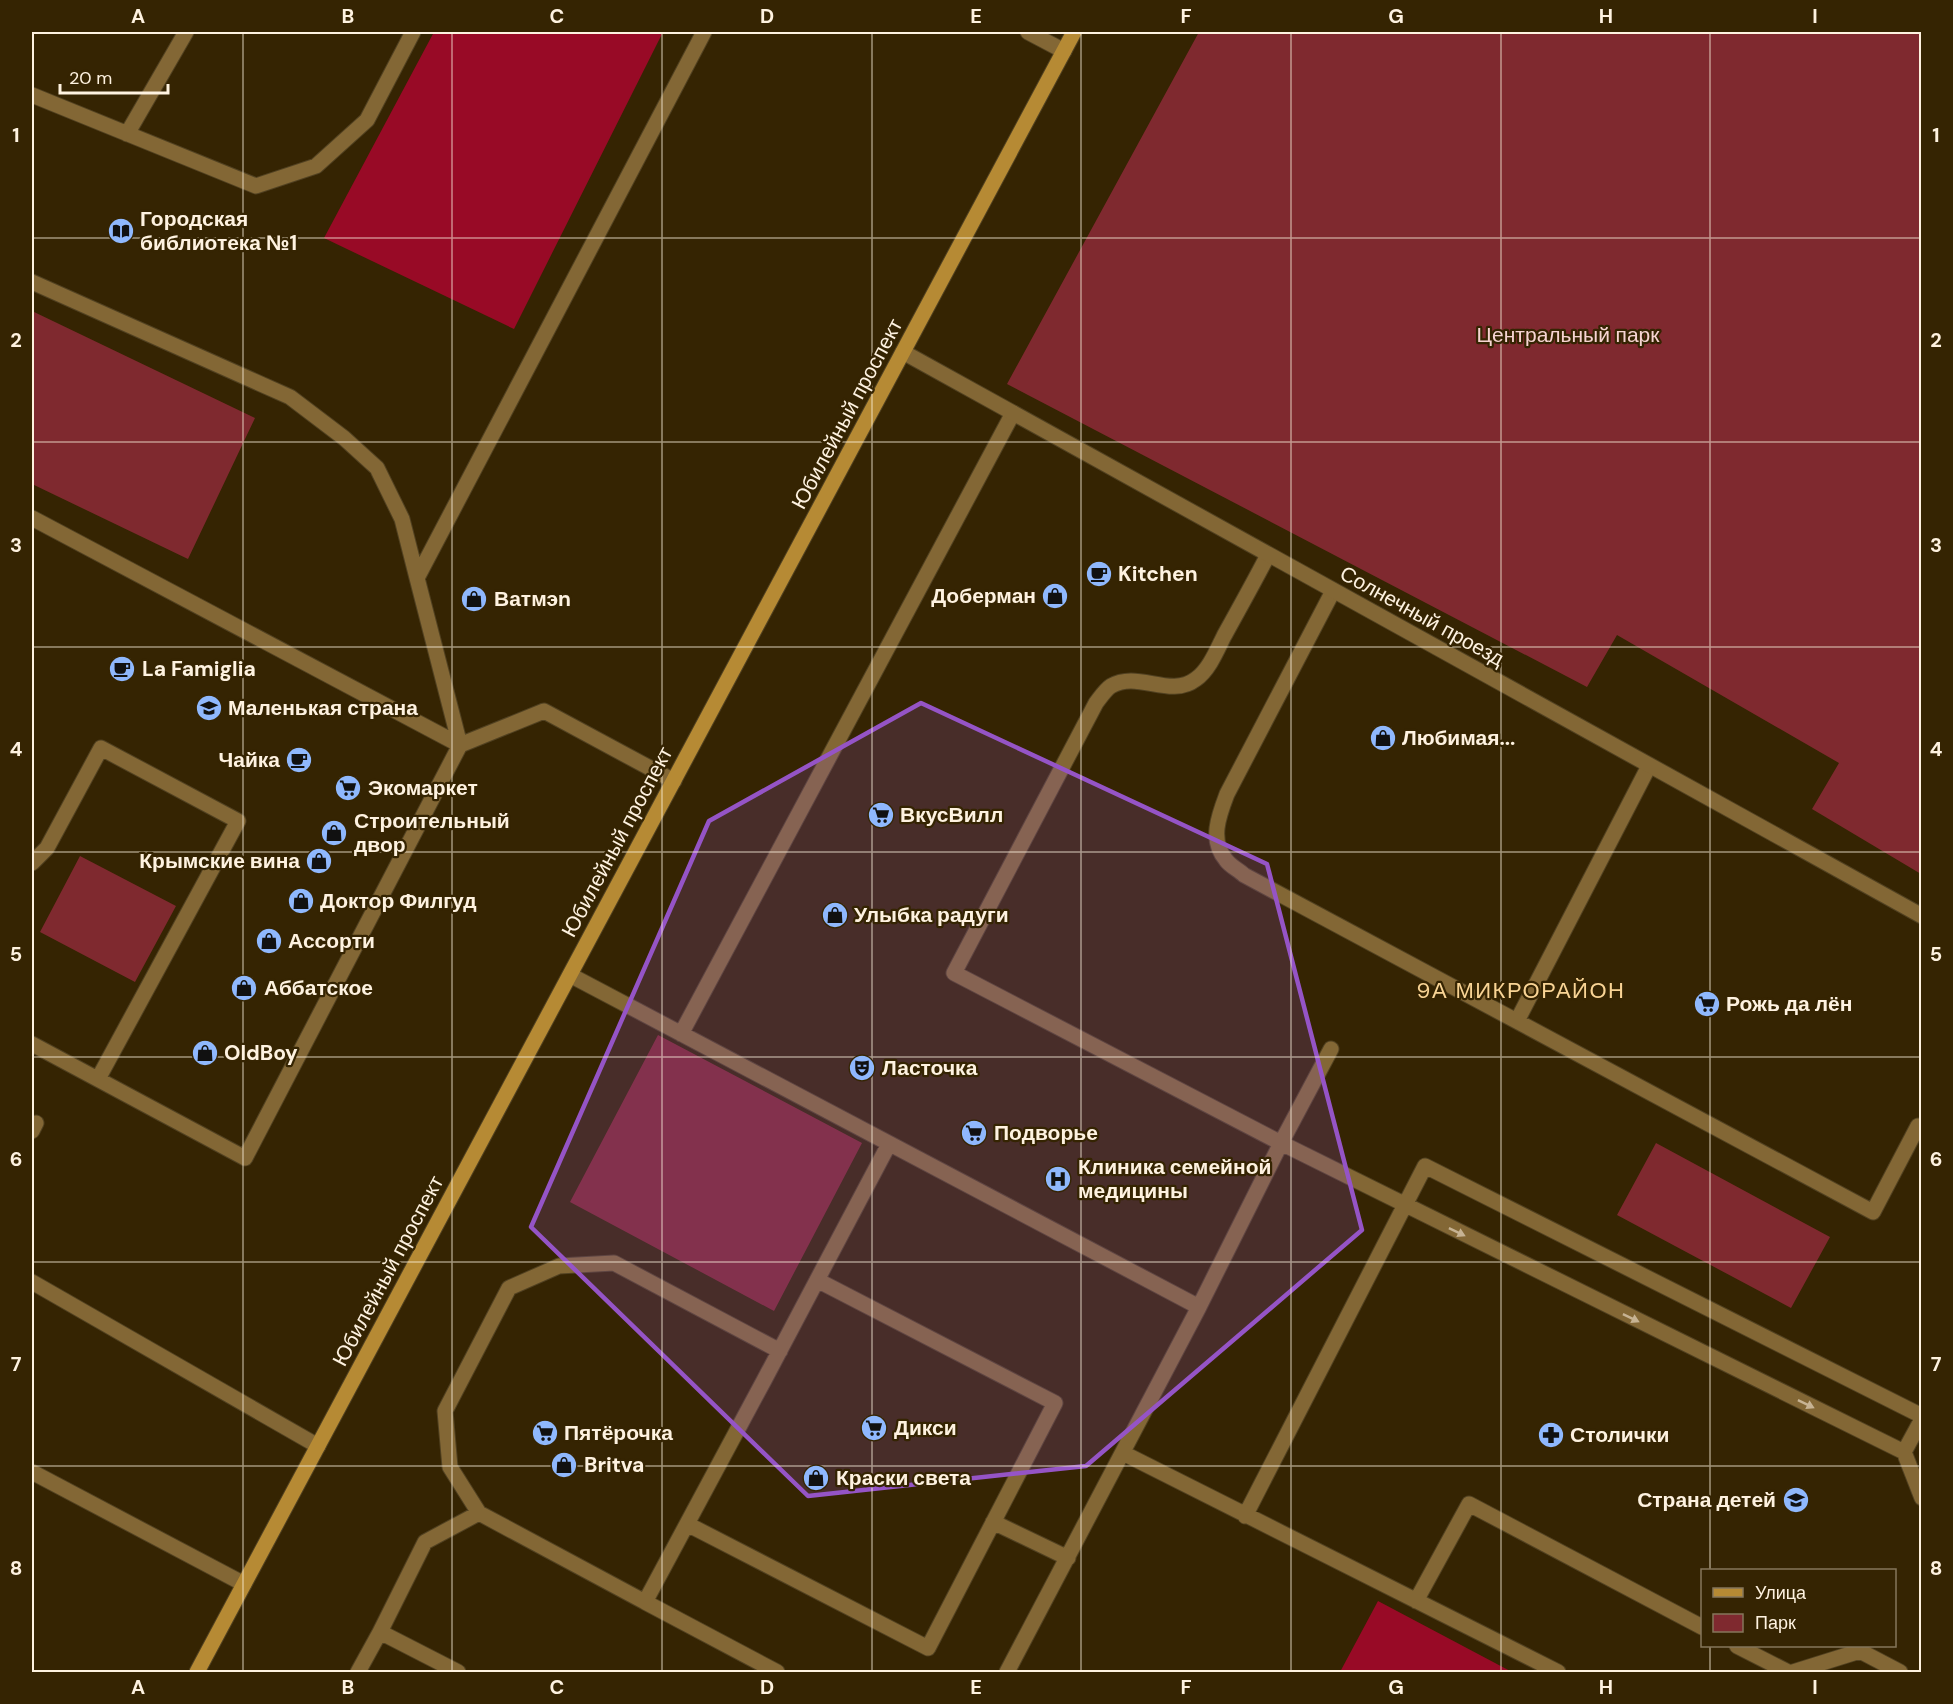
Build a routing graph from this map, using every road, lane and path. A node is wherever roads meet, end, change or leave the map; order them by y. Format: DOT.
graph roads {
  1 [pos="186,32"];
  2 [pos="413,32"];
  3 [pos="704,32"];
  4 [pos="1028,32"];
  5 [pos="1074,32"];
  6 [pos="1064,51"];
  7 [pos="32,95"];
  8 [pos="127,134"];
  9 [pos="32,282"];
  10 [pos="903,352"];
  11 [pos="1013,413"];
  12 [pos="32,518"];
  13 [pos="1269,555"];
  14 [pos="417,578"];
  15 [pos="1334,591"];
  16 [pos="460,745"];
  17 [pos="1649,765"];
  18 [pos="674,782"];
  19 [pos="32,863"];
  20 [pos="1922,916"];
  21 [pos="570,975"];
  22 [pos="1516,1021"];
  23 [pos="681,1034"];
  24 [pos="32,1044"];
  25 [pos="1331,1049"];
  26 [pos="98,1079"];
  27 [pos="1922,1128"];
  28 [pos="1281,1143"];
  29 [pos="889,1144"];
  30 [pos="1404,1206"];
  31 [pos="818,1280"];
  32 [pos="32,1282"];
  33 [pos="1199,1307"];
  34 [pos="780,1351"];
  35 [pos="1922,1417"];
  36 [pos="318,1446"];
  37 [pos="1904,1452"];
  38 [pos="1124,1454"];
  39 [pos="32,1472"];
  40 [pos="1922,1498"];
  41 [pos="479,1513"];
  42 [pos="1245,1516"];
  43 [pos="993,1522"];
  44 [pos="687,1524"];
  45 [pos="1068,1558"];
  46 [pos="244,1584"];
  47 [pos="1416,1601"];
  48 [pos="645,1602"];
  49 [pos="1701,1626"];
  50 [pos="380,1632"];
  51 [pos="1739,1647"];
  52 [pos="197,1672"];
  53 [pos="358,1672"];
  54 [pos="458,1672"];
  55 [pos="777,1672"];
  56 [pos="1007,1672"];
  57 [pos="1558,1672"];
  58 [pos="1791,1672"];
  59 [pos="1900,1672"];
  1 -- 8 [label="street"];
  2 -- 8 [label="street"];
  3 -- 14 [label="street"];
  4 -- 6 [label="street"];
  5 -- 6 [label="street, Юбилейный проспект"];
  6 -- 10 [label="street, Юбилейный проспект"];
  7 -- 8 [label="street"];
  9 -- 14 [label="street"];
  10 -- 11 [label="street, Солнечный проезд"];
  10 -- 18 [label="street, Юбилейный проспект"];
  11 -- 13 [label="street, Солнечный проезд"];
  11 -- 23 [label="street"];
  12 -- 16 [label="street"];
  13 -- 15 [label="street, Солнечный проезд"];
  13 -- 28 [label="street"];
  14 -- 16 [label="street"];
  15 -- 17 [label="street, Солнечный проезд"];
  15 -- 22 [label="street"];
  16 -- 18 [label="street"];
  16 -- 26 [label="street"];
  17 -- 20 [label="street, Солнечный проезд"];
  17 -- 22 [label="street"];
  18 -- 21 [label="street, Юбилейный проспект"];
  19 -- 26 [label="street"];
  21 -- 23 [label="street"];
  21 -- 36 [label="street, Юбилейный проспект"];
  22 -- 27 [label="street"];
  23 -- 29 [label="street"];
  24 -- 26 [label="street"];
  25 -- 28 [label="street"];
  28 -- 30 [label="street"];
  28 -- 33 [label="street"];
  29 -- 31 [label="street"];
  29 -- 33 [label="street"];
  30 -- 35 [label="street"];
  30 -- 37 [label="street, one-way"];
  30 -- 42 [label="street"];
  31 -- 34 [label="street"];
  31 -- 43 [label="street"];
  32 -- 36 [label="street"];
  33 -- 38 [label="street"];
  34 -- 41 [label="street"];
  34 -- 44 [label="street"];
  35 -- 37 [label="street"];
  36 -- 46 [label="street, Юбилейный проспект"];
  37 -- 40 [label="street"];
  38 -- 42 [label="street"];
  38 -- 45 [label="street"];
  39 -- 46 [label="street"];
  41 -- 48 [label="street"];
  41 -- 50 [label="street"];
  42 -- 47 [label="street"];
  43 -- 44 [label="street"];
  43 -- 45 [label="street"];
  44 -- 48 [label="street"];
  45 -- 56 [label="street"];
  46 -- 52 [label="street, Юбилейный проспект"];
  47 -- 49 [label="street"];
  47 -- 57 [label="street"];
  48 -- 55 [label="street"];
  50 -- 53 [label="street"];
  50 -- 54 [label="street"];
  51 -- 58 [label="street"];
  58 -- 59 [label="street"];
}
